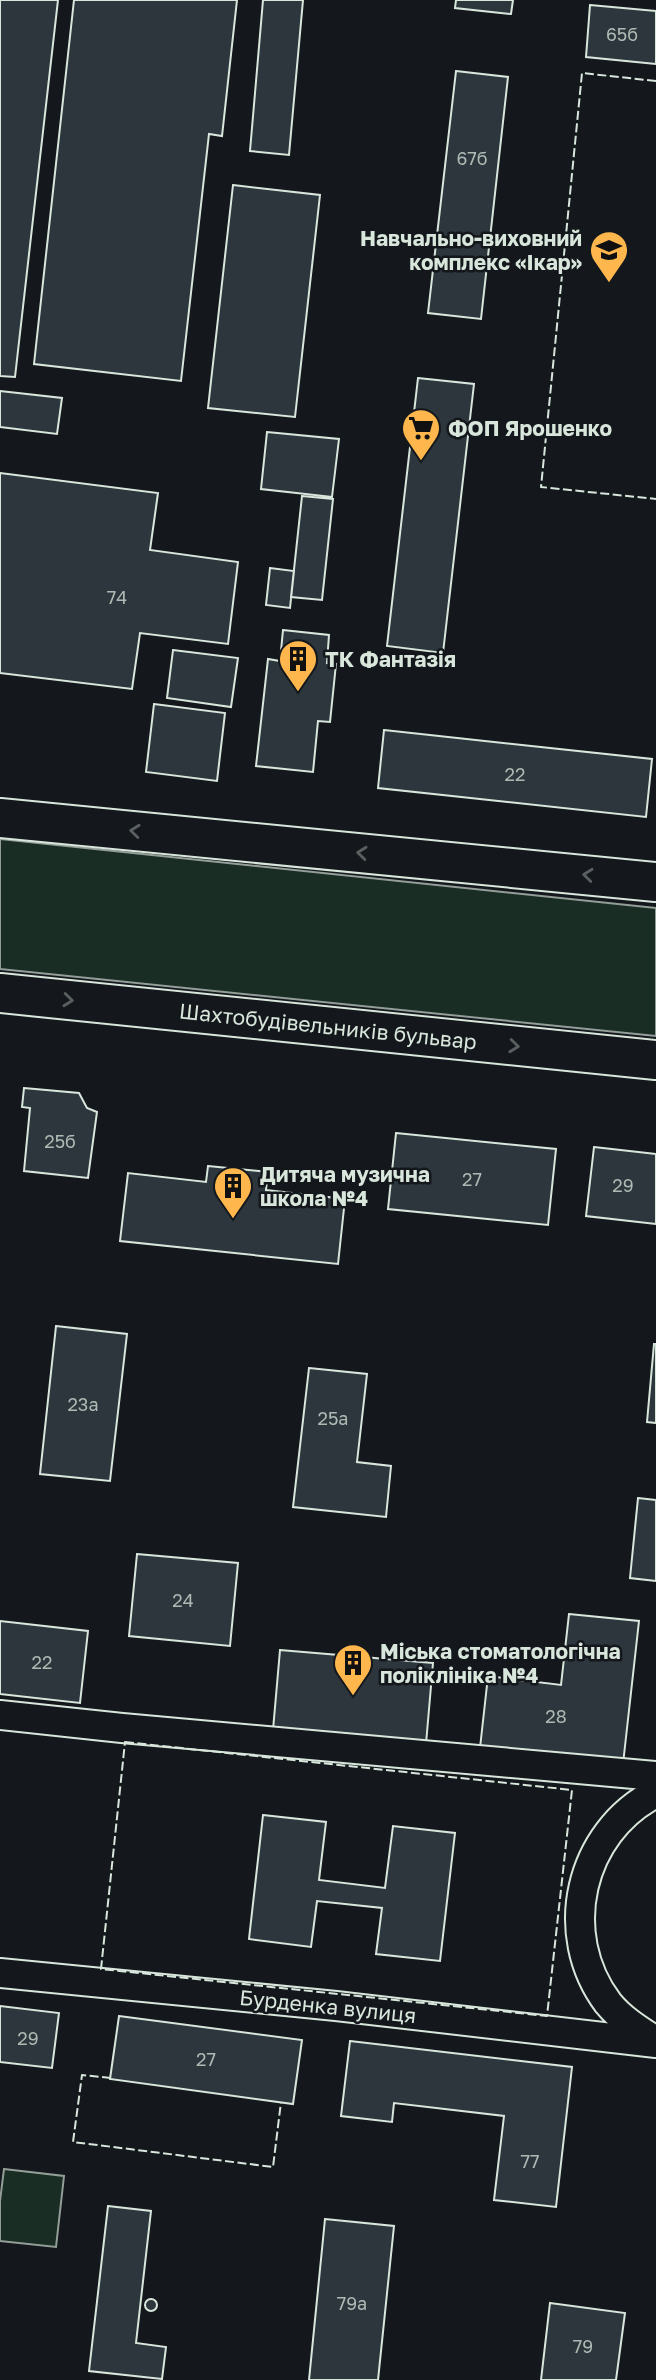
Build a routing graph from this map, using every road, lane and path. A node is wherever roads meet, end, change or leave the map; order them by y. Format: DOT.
graph roads {
  1 [pos="0,818"];
  2 [pos="656,882"];
  3 [pos="0,993"];
  4 [pos="656,1060"];
  5 [pos="0,1714"];
  6 [pos="656,1776"];
  7 [pos="656,1793"];
  8 [pos="0,1973"];
  9 [pos="656,2042"];
  2 -- 1 [label="main road, one-way"];
  3 -- 4 [label="main road, Шахтобудівельників бульвар, one-way"];
  5 -- 6 [label="street"];
  7 -- 9 [label="street"];
  8 -- 9 [label="street, Бурденка вулиця"];
}
